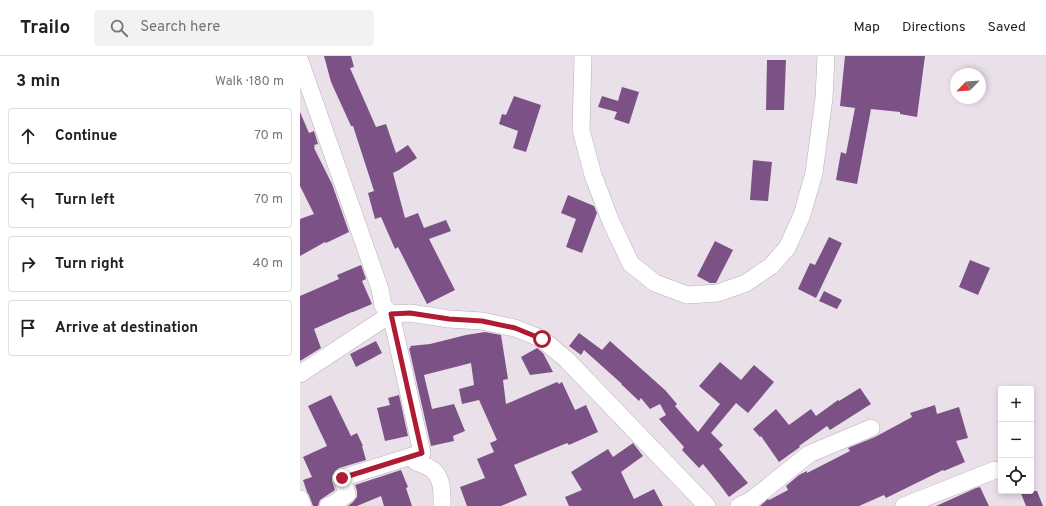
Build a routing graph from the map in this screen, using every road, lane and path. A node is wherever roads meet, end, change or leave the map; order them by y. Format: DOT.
graph roads {
  1 [pos="826,56"];
  2 [pos="579,59"];
  3 [pos="300,61"];
  4 [pos="391,314"];
  5 [pos="300,374"];
  6 [pos="871,428"];
  7 [pos="418,454"];
  8 [pos="995,470"];
  9 [pos="300,499"];
  10 [pos="303,506"];
  11 [pos="328,506"];
  12 [pos="442,506"];
  13 [pos="707,506"];
  14 [pos="739,506"];
  15 [pos="904,506"];
  1 -- 2 [label="street"];
  3 -- 4 [label="street"];
  4 -- 5 [label="street"];
  4 -- 7 [label="street"];
  4 -- 13 [label="street"];
  6 -- 14 [label="street"];
  7 -- 11 [label="street"];
  7 -- 12 [label="street"];
  8 -- 15 [label="street"];
  9 -- 10 [label="street"];
}
